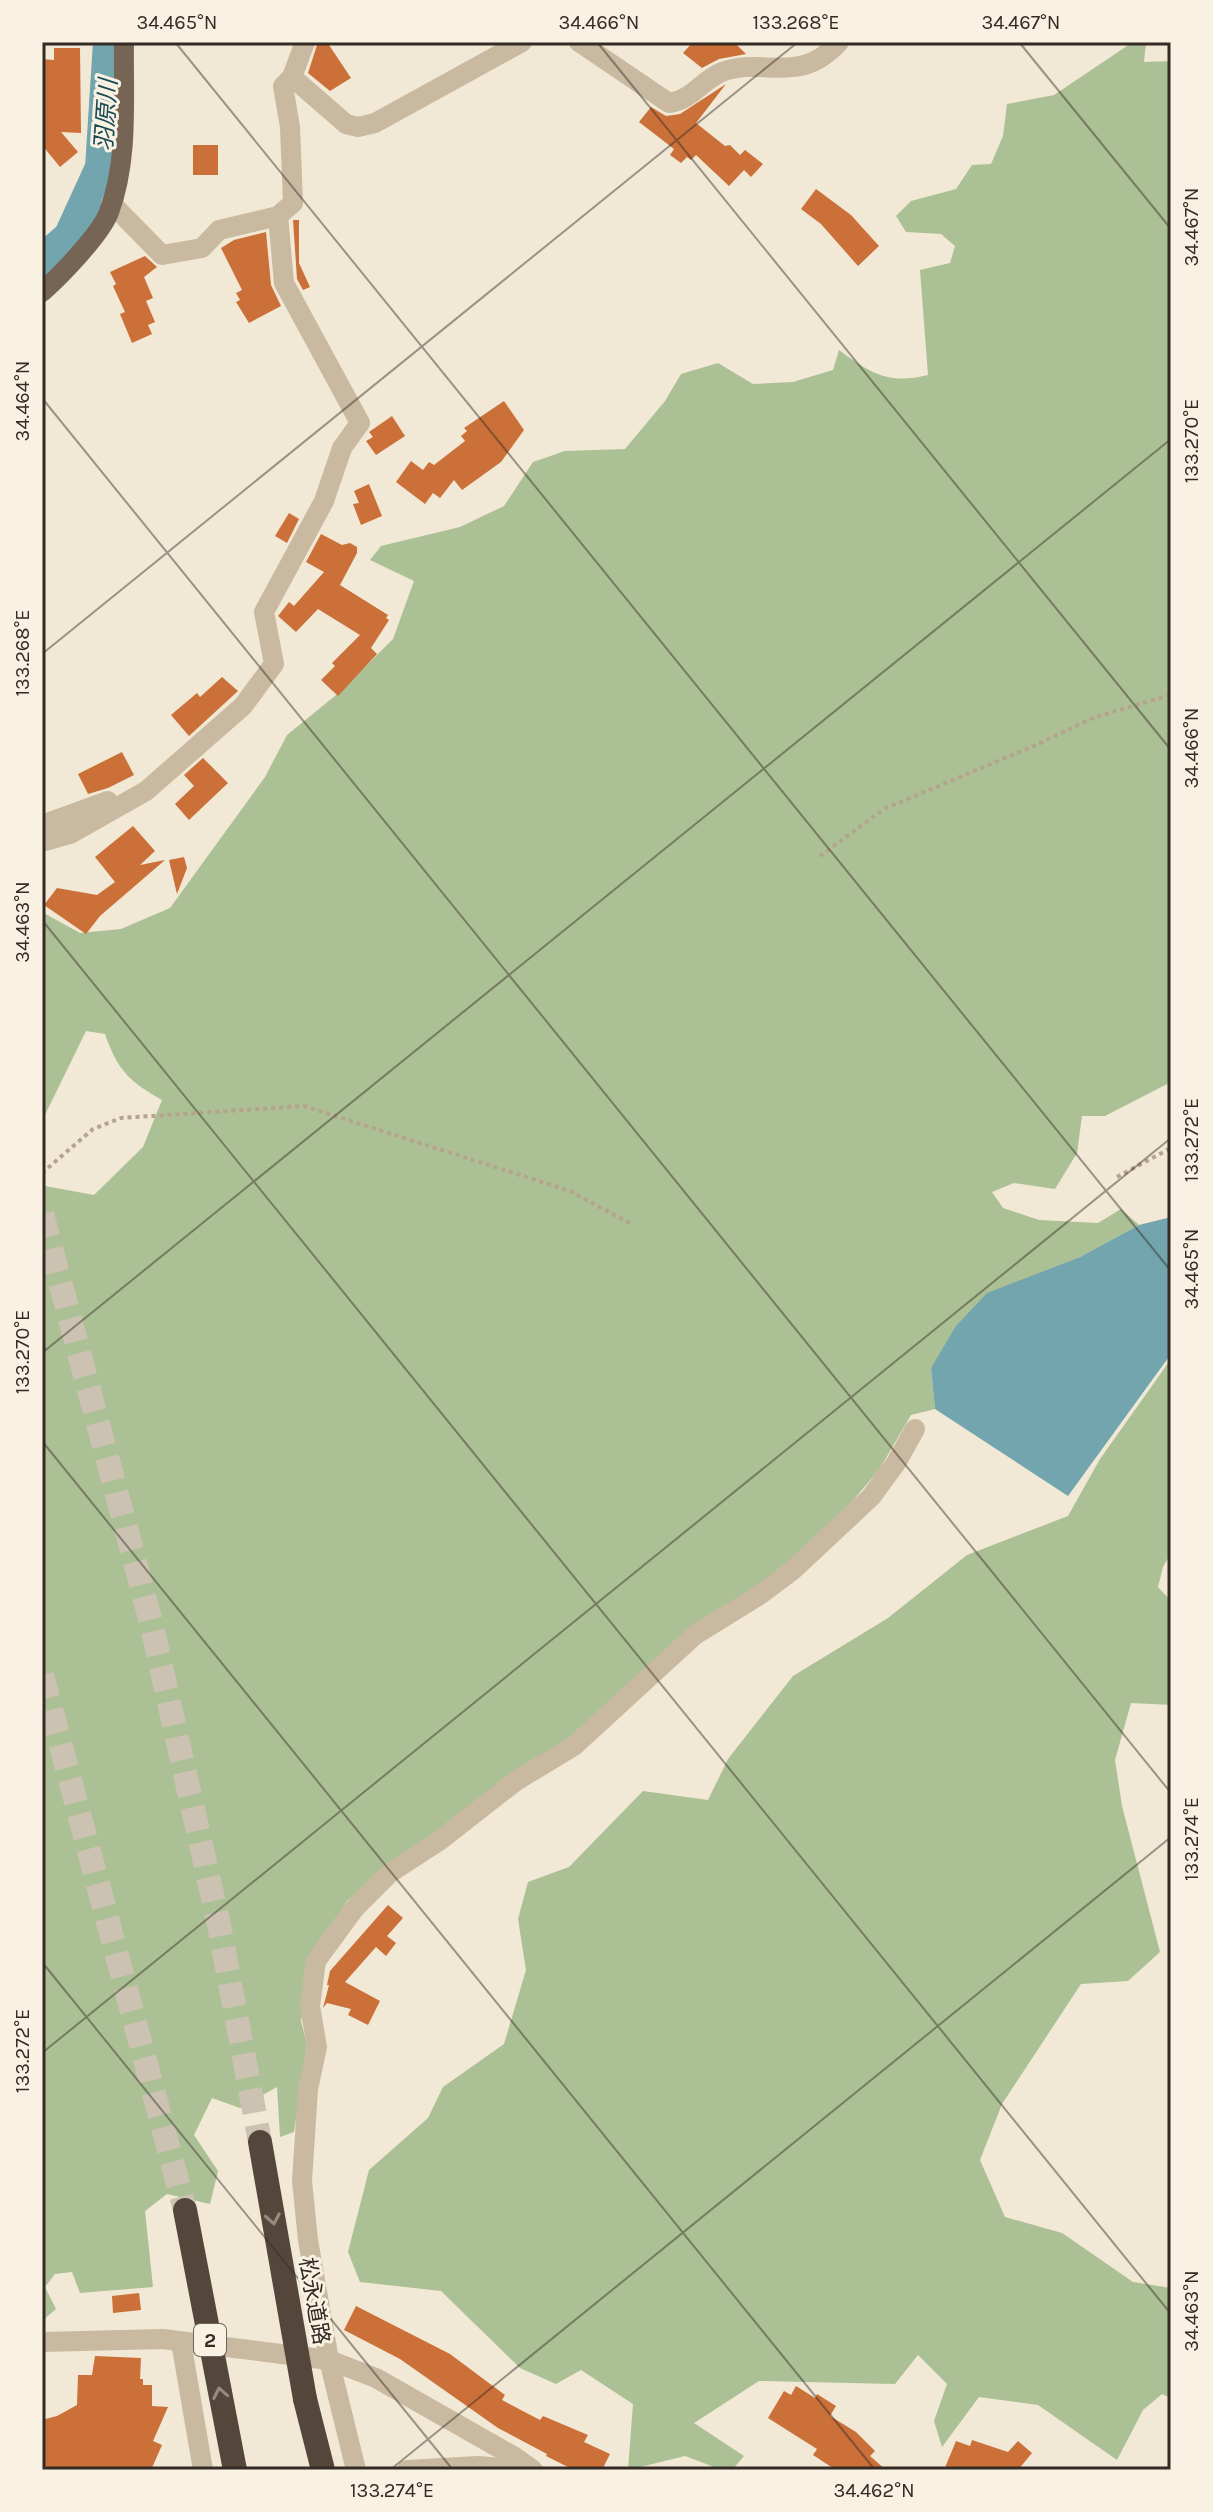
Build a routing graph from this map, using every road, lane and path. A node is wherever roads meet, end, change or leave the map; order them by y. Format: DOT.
graph roads {
  1 [pos="124,42"];
  2 [pos="305,42"];
  3 [pos="522,42"];
  4 [pos="579,42"];
  5 [pos="839,42"];
  6 [pos="292,77"];
  7 [pos="111,203"];
  8 [pos="278,216"];
  9 [pos="42,292"];
  10 [pos="1171,695"];
  11 [pos="104,808"];
  12 [pos="42,825"];
  13 [pos="42,842"];
  14 [pos="820,856"];
  15 [pos="1171,1148"];
  16 [pos="42,1173"];
  17 [pos="1117,1177"];
  18 [pos="631,1224"];
  19 [pos="915,1429"];
  20 [pos="260,2142"];
  21 [pos="185,2210"];
  22 [pos="42,2342"];
  23 [pos="181,2342"];
  24 [pos="329,2360"];
  25 [pos="203,2470"];
  26 [pos="235,2470"];
  27 [pos="320,2470"];
  28 [pos="356,2470"];
  29 [pos="407,2470"];
  30 [pos="526,2470"];
  31 [pos="533,2470"];
  1 -- 7 [label="main road"];
  2 -- 6 [label="street"];
  3 -- 6 [label="street"];
  4 -- 5 [label="street"];
  6 -- 8 [label="street"];
  7 -- 8 [label="street"];
  7 -- 9 [label="main road"];
  8 -- 11 [label="street"];
  10 -- 14 [label="path"];
  11 -- 12 [label="street"];
  11 -- 13 [label="street"];
  15 -- 17 [label="path"];
  16 -- 18 [label="path"];
  19 -- 24 [label="street"];
  20 -- 27 [label="highway, 松永道路, one-way, bridge"];
  26 -- 21 [label="highway, 2, one-way, bridge"];
  22 -- 23 [label="street"];
  23 -- 24 [label="street"];
  23 -- 25 [label="street"];
  24 -- 28 [label="street"];
  24 -- 31 [label="street"];
  29 -- 30 [label="street"];
}
